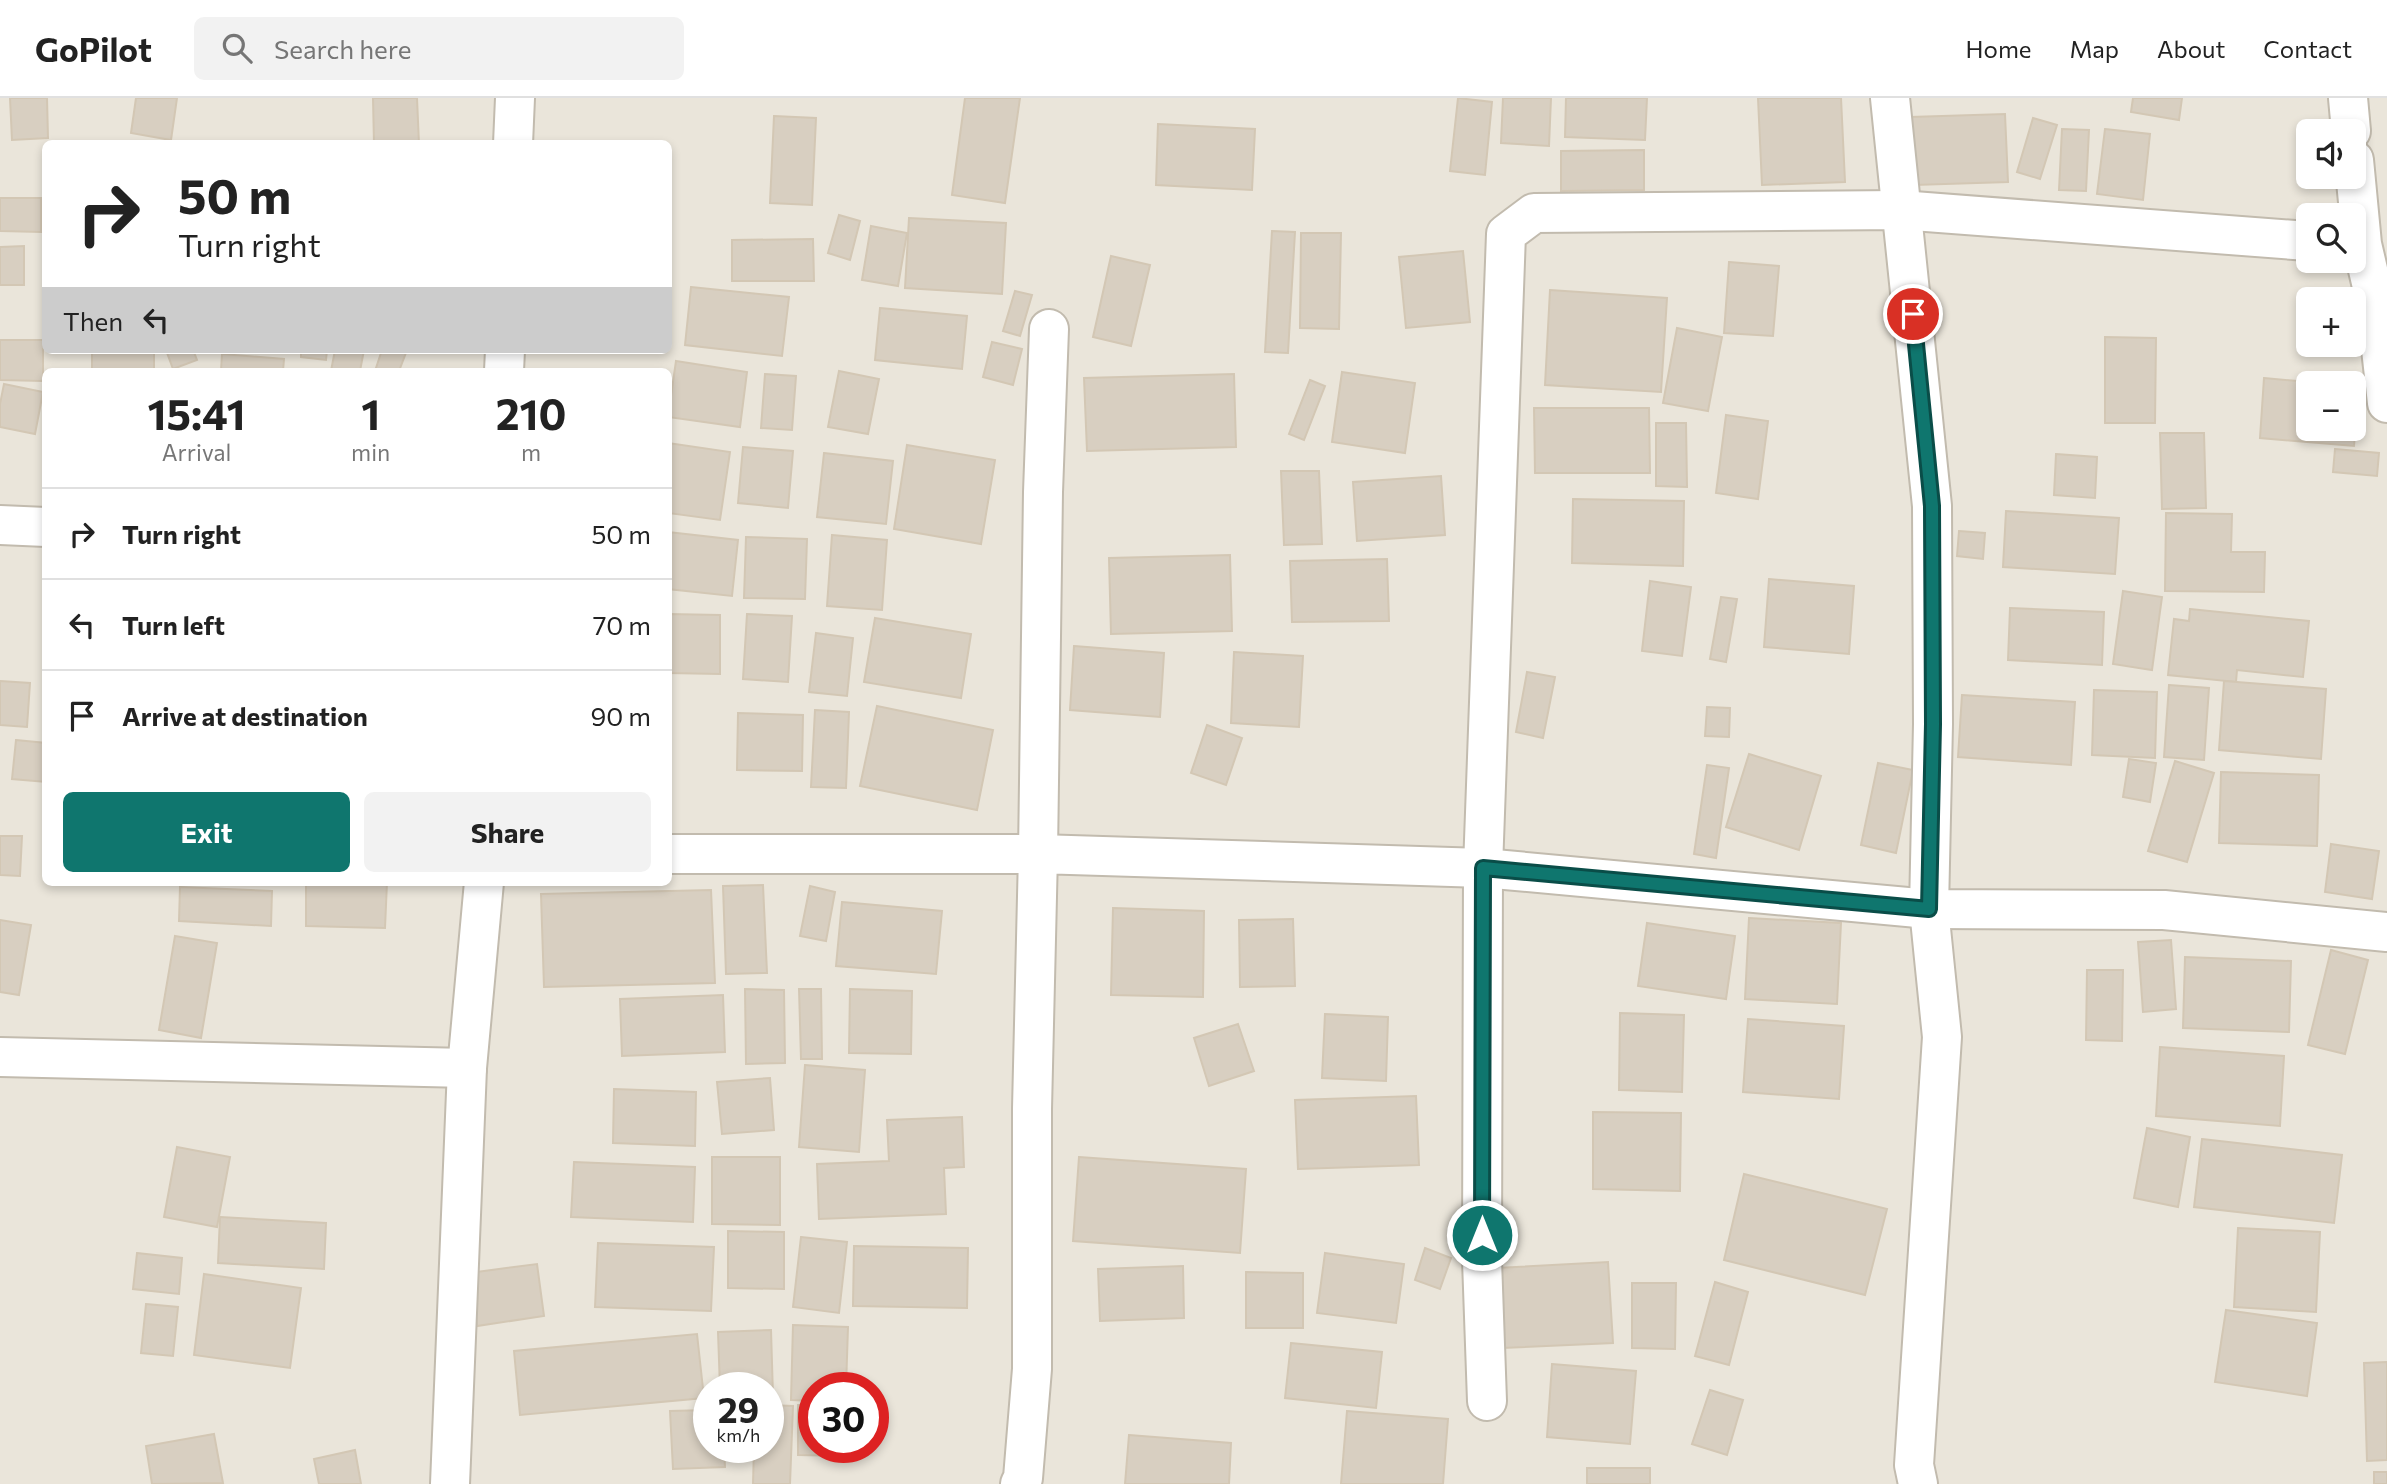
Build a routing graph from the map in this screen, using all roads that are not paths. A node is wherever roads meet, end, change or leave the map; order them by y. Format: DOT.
graph roads {
  1 [pos="515,98"];
  2 [pos="1890,98"];
  3 [pos="2348,98"];
  4 [pos="2350,119"];
  5 [pos="513,140"];
  6 [pos="1900,211"];
  7 [pos="2296,240"];
  8 [pos="2366,271"];
  9 [pos="1049,330"];
  10 [pos="2387,403"];
  11 [pos="0,524"];
  12 [pos="42,527"];
  13 [pos="672,854"];
  14 [pos="1038,854"];
  15 [pos="1483,868"];
  16 [pos="484,886"];
  17 [pos="1929,909"];
  18 [pos="2387,932"];
  19 [pos="0,1057"];
  20 [pos="467,1068"];
  21 [pos="1487,1401"];
  22 [pos="450,1484"];
  23 [pos="1020,1484"];
  24 [pos="1917,1484"];
  1 -- 5 [label="street"];
  2 -- 6 [label="street"];
  3 -- 4 [label="street"];
  6 -- 7 [label="street"];
  6 -- 15 [label="street"];
  6 -- 17 [label="street"];
  8 -- 10 [label="street"];
  9 -- 14 [label="street"];
  11 -- 12 [label="street"];
  13 -- 14 [label="street"];
  14 -- 15 [label="street"];
  14 -- 23 [label="street"];
  15 -- 17 [label="street"];
  15 -- 21 [label="street"];
  16 -- 20 [label="street"];
  17 -- 18 [label="street"];
  17 -- 24 [label="street"];
  19 -- 20 [label="street"];
  20 -- 22 [label="street"];
}
